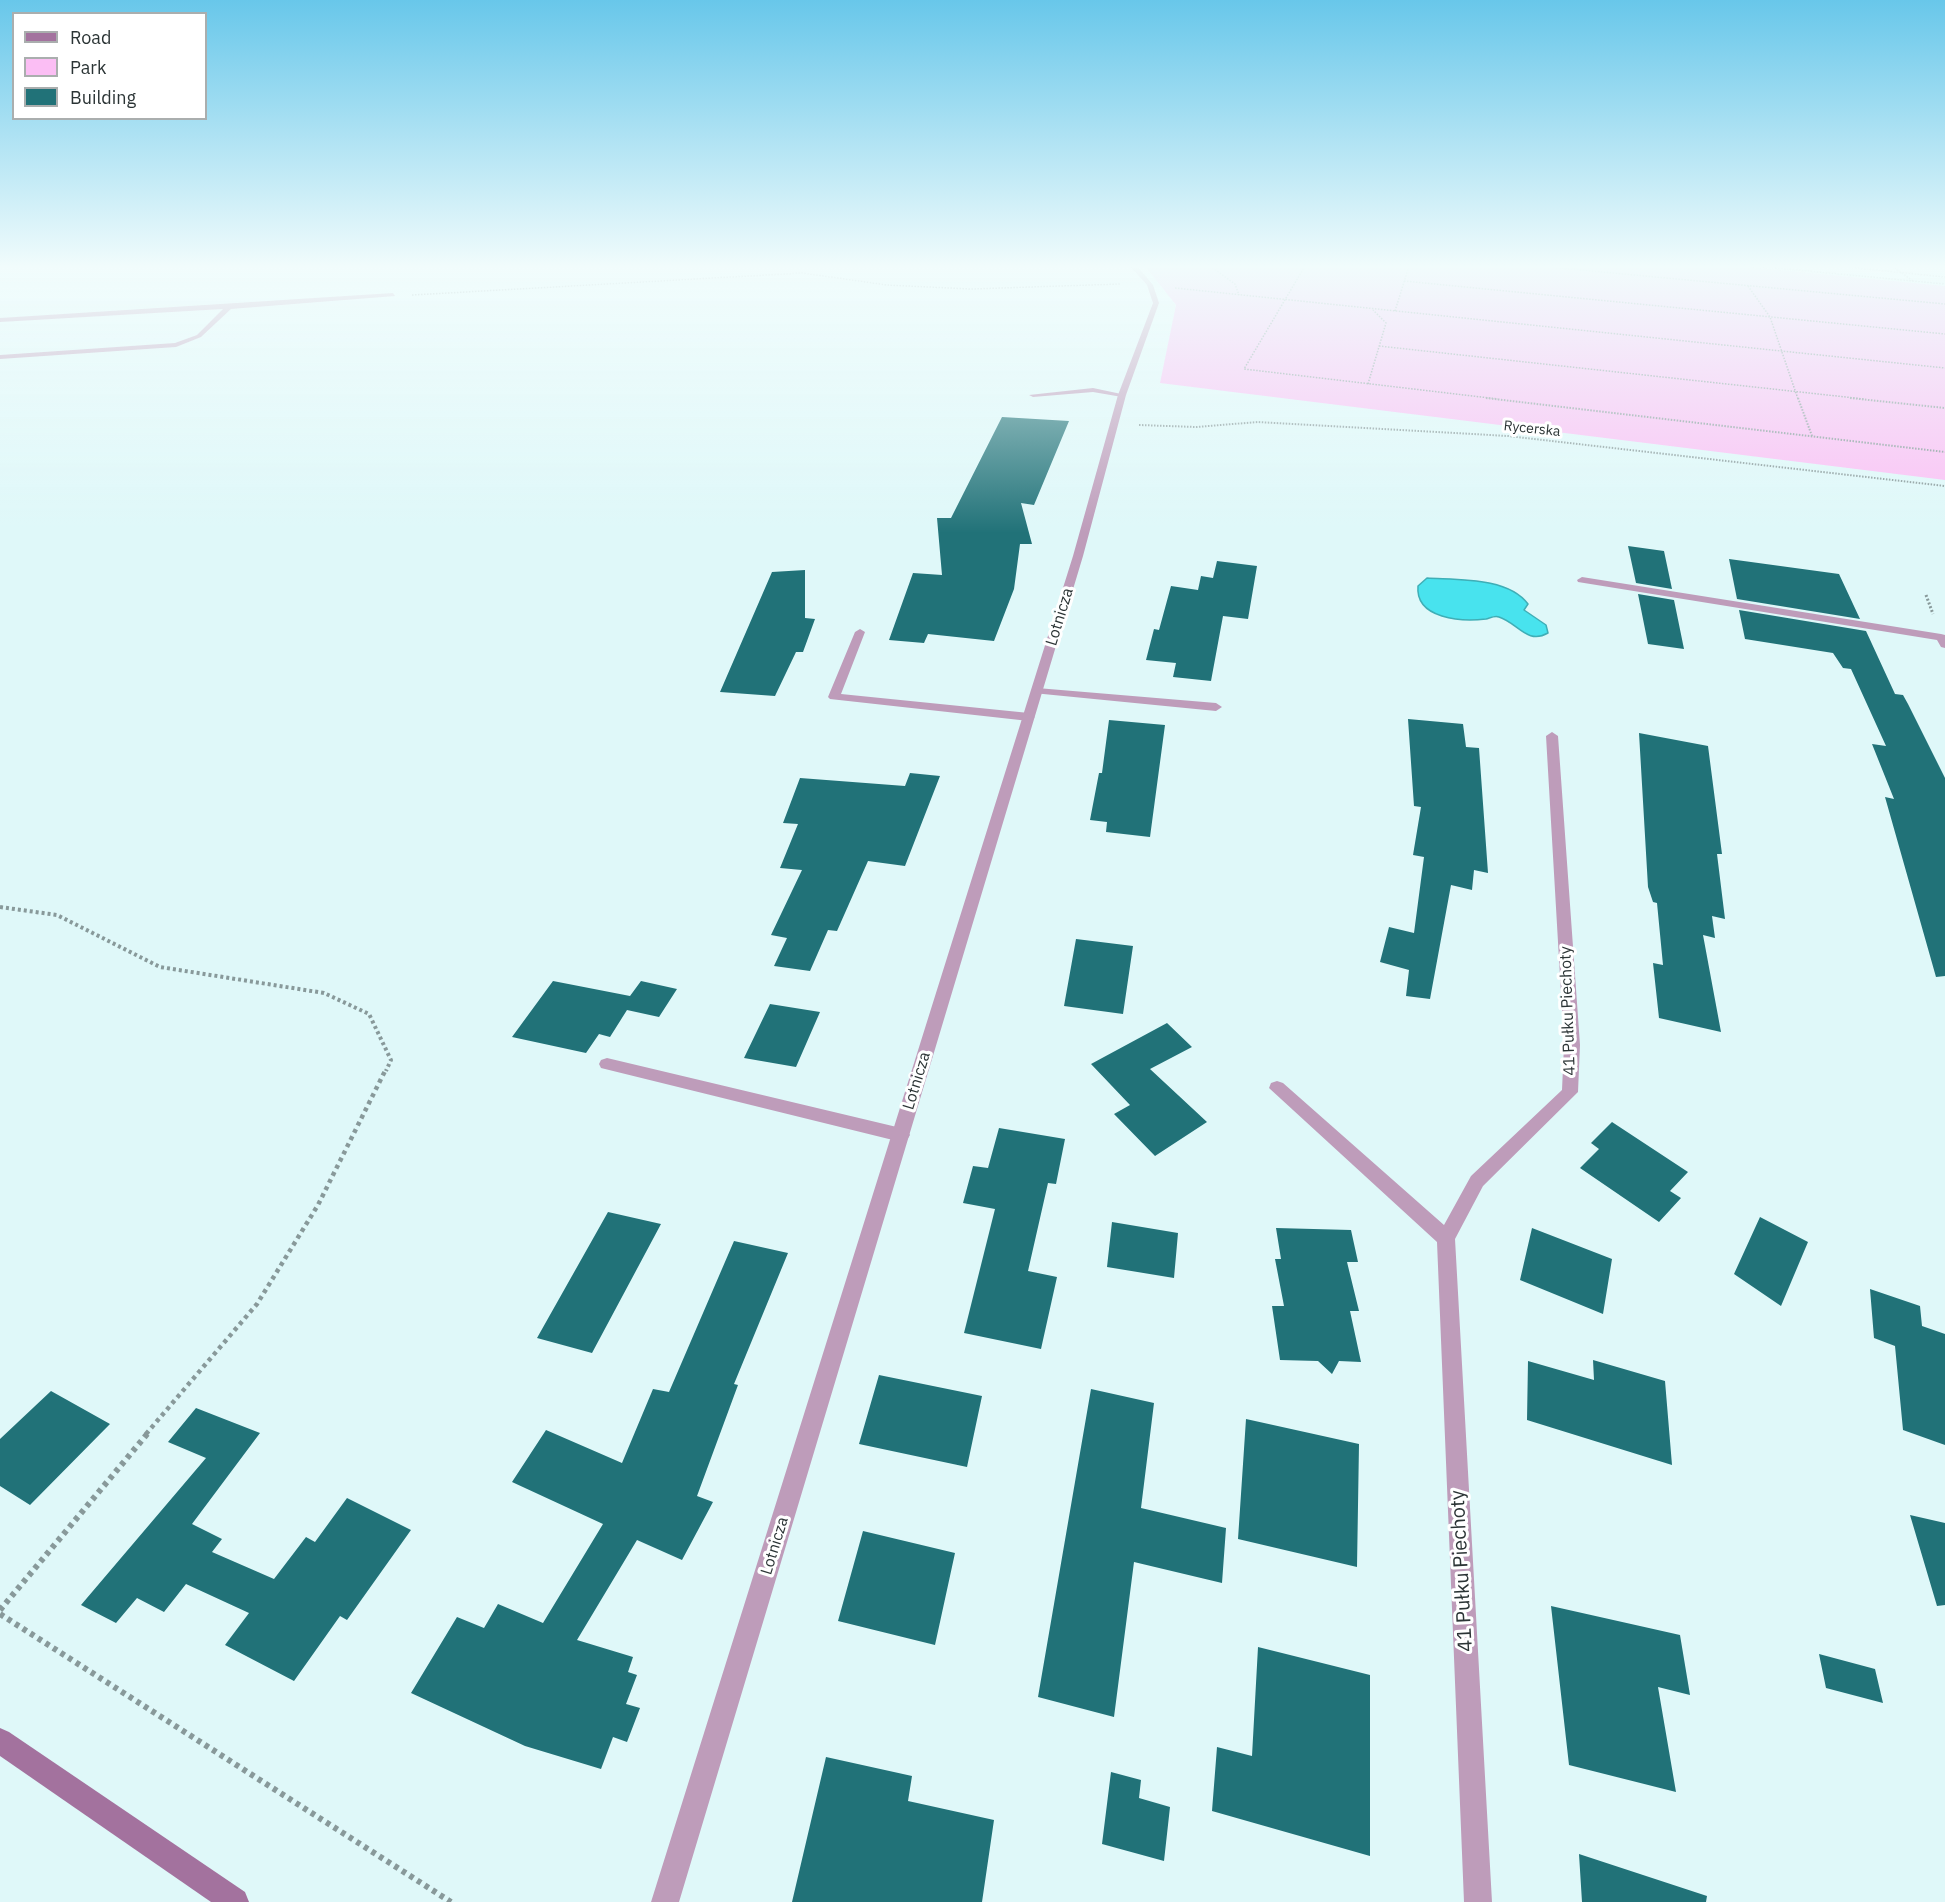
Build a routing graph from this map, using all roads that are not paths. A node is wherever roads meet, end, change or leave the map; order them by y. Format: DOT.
graph roads {
  1 [pos="33,355"];
  2 [pos="1137,355"];
  3 [pos="0,357"];
  4 [pos="1033,395"];
  5 [pos="1122,395"];
  6 [pos="1582,580"];
  7 [pos="860,632"];
  8 [pos="1945,645"];
  9 [pos="1037,691"];
  10 [pos="1216,707"];
  11 [pos="1029,717"];
  12 [pos="1552,736"];
  13 [pos="607,1064"];
  14 [pos="1277,1088"];
  15 [pos="901,1135"];
  16 [pos="1446,1239"];
  17 [pos="0,1741"];
  18 [pos="235,1902"];
  19 [pos="665,1902"];
  20 [pos="1478,1902"];
  1 -- 3 [label="street"];
  2 -- 5 [label="street, Lotnicza"];
  4 -- 5 [label="street"];
  5 -- 9 [label="street, Lotnicza"];
  6 -- 8 [label="street"];
  7 -- 11 [label="street"];
  9 -- 10 [label="street"];
  9 -- 11 [label="street, Lotnicza"];
  11 -- 15 [label="street, Lotnicza"];
  12 -- 16 [label="street, 41 Pułku Piechoty"];
  13 -- 15 [label="street"];
  14 -- 16 [label="street"];
  15 -- 19 [label="street, Lotnicza"];
  16 -- 20 [label="street, 41 Pułku Piechoty"];
  17 -- 18 [label="street"];
}
